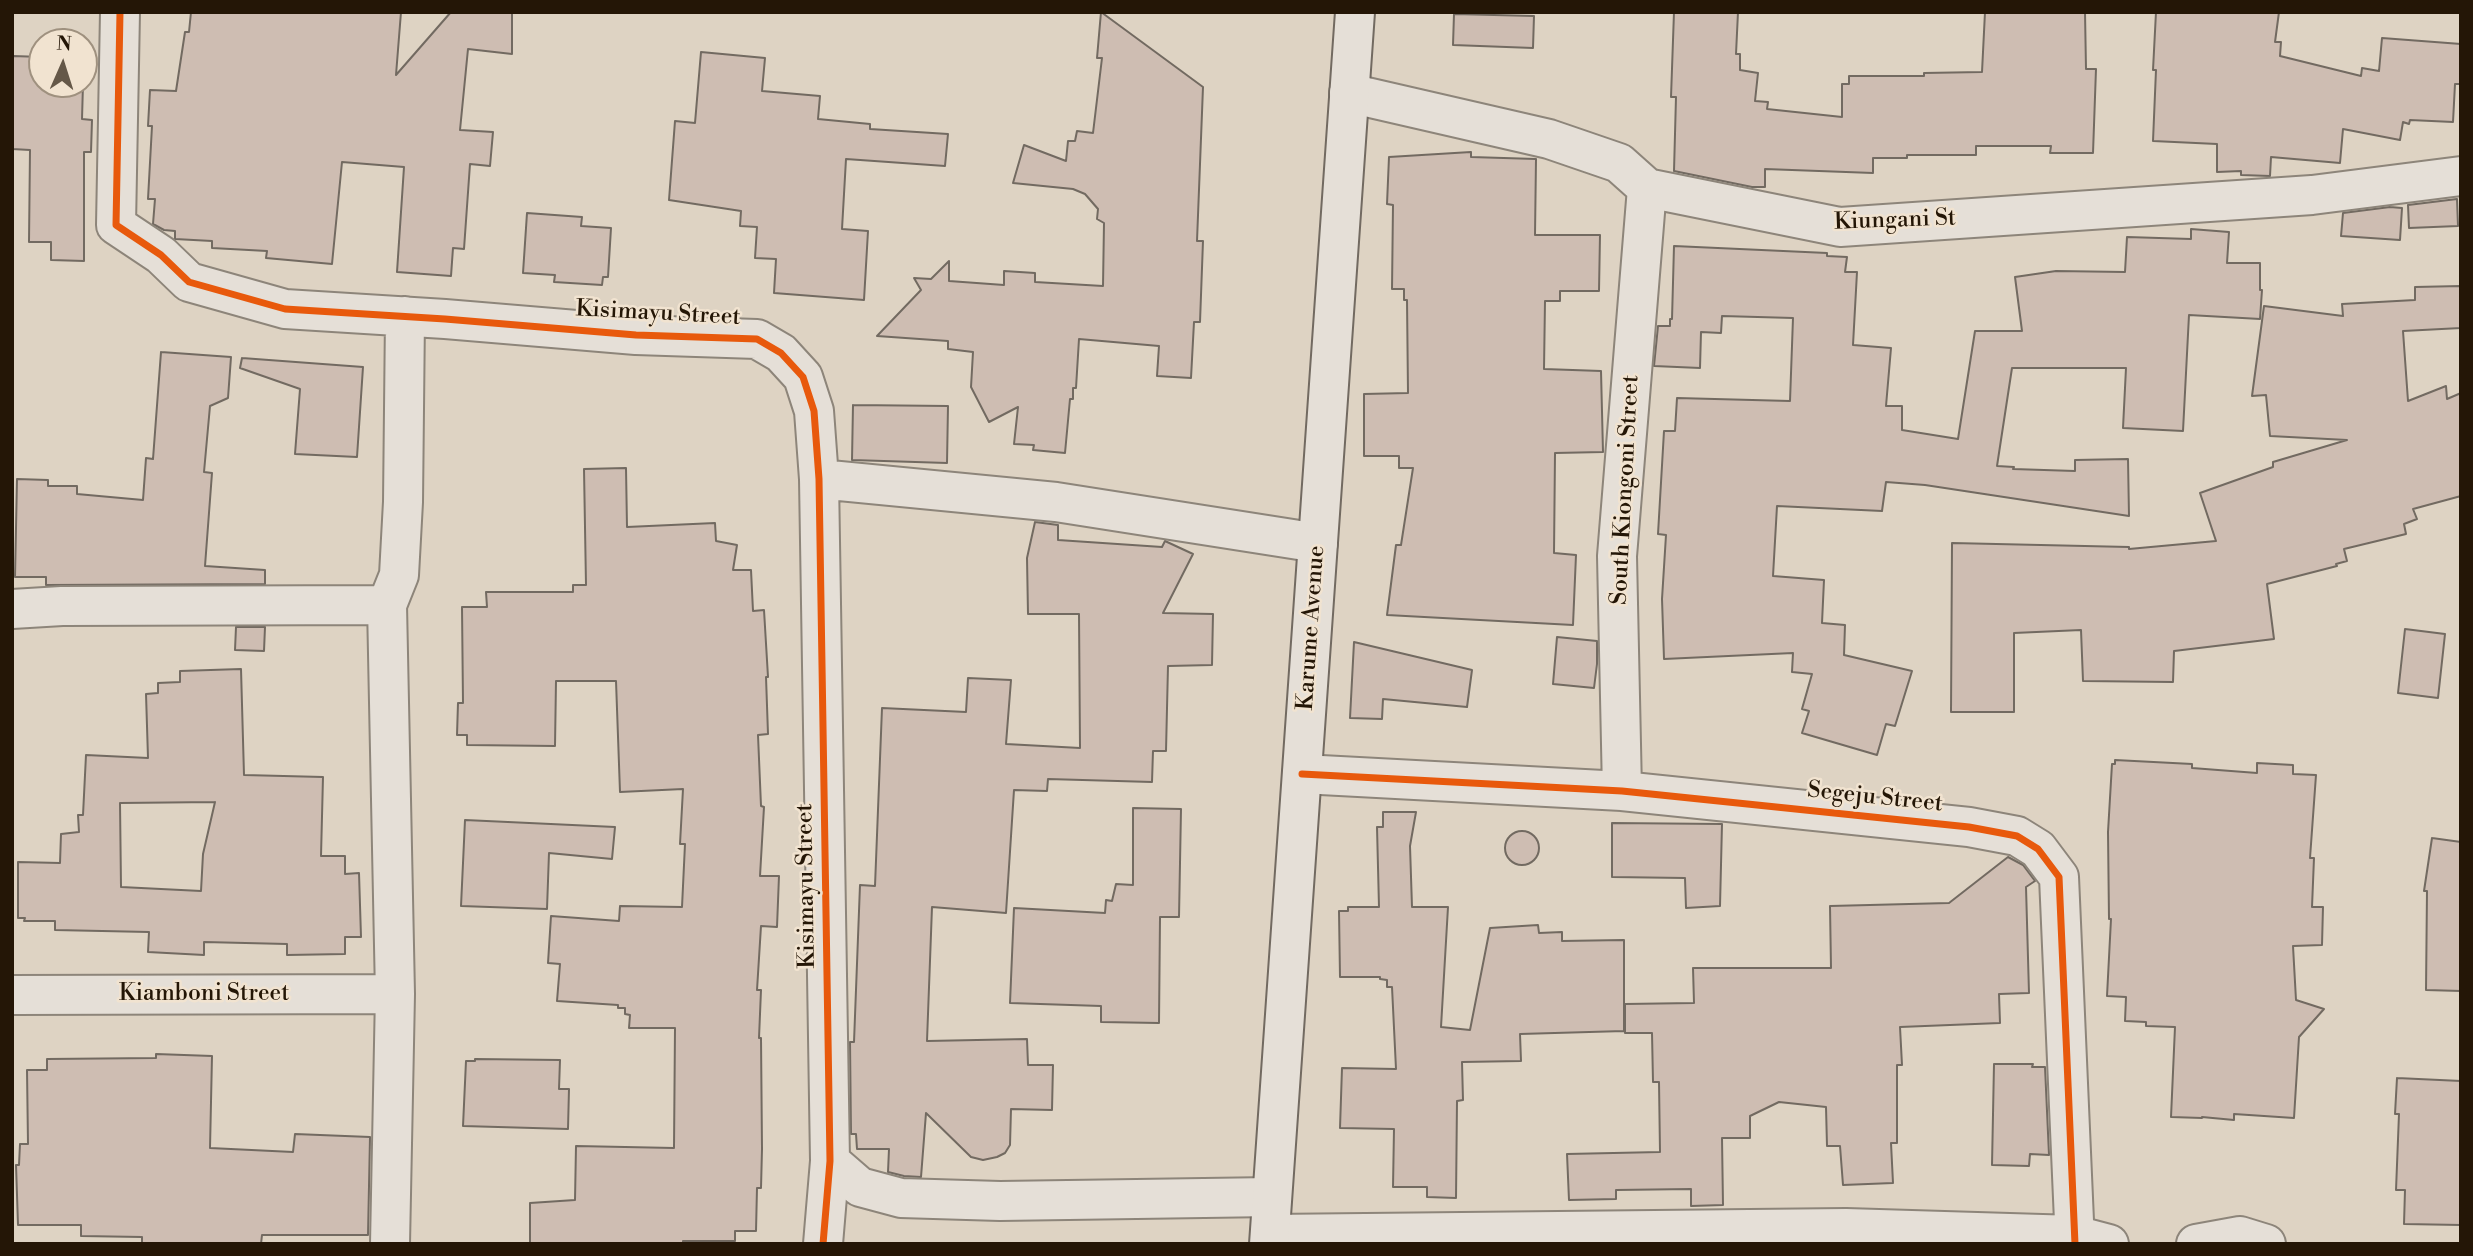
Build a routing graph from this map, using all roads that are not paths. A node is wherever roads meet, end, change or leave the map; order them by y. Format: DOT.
graph roads {
  1 [pos="120,12"];
  2 [pos="1354,12"];
  3 [pos="1349,93"];
  4 [pos="2461,176"];
  5 [pos="1647,188"];
  6 [pos="405,316"];
  7 [pos="819,479"];
  8 [pos="1318,543"];
  9 [pos="387,604"];
  10 [pos="12,610"];
  11 [pos="1302,774"];
  12 [pos="1622,792"];
  13 [pos="395,993"];
  14 [pos="12,995"];
  15 [pos="830,1161"];
  16 [pos="1270,1225"];
  17 [pos="1695,1237"];
  18 [pos="2087,1241"];
  19 [pos="390,1244"];
  20 [pos="823,1244"];
  21 [pos="2196,1244"];
  22 [pos="2266,1244"];
  1 -- 6 [label="street, Kisimayu Street"];
  2 -- 3 [label="street, Karume Avenue"];
  3 -- 5 [label="street"];
  3 -- 8 [label="street, Karume Avenue"];
  4 -- 5 [label="street, Kiungani St"];
  5 -- 12 [label="street, South Kiongoni Street"];
  6 -- 7 [label="street, Kisimayu Street"];
  6 -- 9 [label="street"];
  7 -- 8 [label="street"];
  7 -- 15 [label="street, Kisimayu Street"];
  8 -- 11 [label="street, Karume Avenue"];
  9 -- 10 [label="street"];
  9 -- 13 [label="street"];
  11 -- 12 [label="street, Segeju Street"];
  11 -- 16 [label="street, Karume Avenue"];
  12 -- 18 [label="street, Segeju Street"];
  13 -- 14 [label="street, Kiamboni Street"];
  13 -- 19 [label="street"];
  15 -- 16 [label="street"];
  15 -- 20 [label="street, Kisimayu Street"];
  16 -- 17 [label="street"];
  17 -- 18 [label="street"];
  21 -- 22 [label="street"];
}
